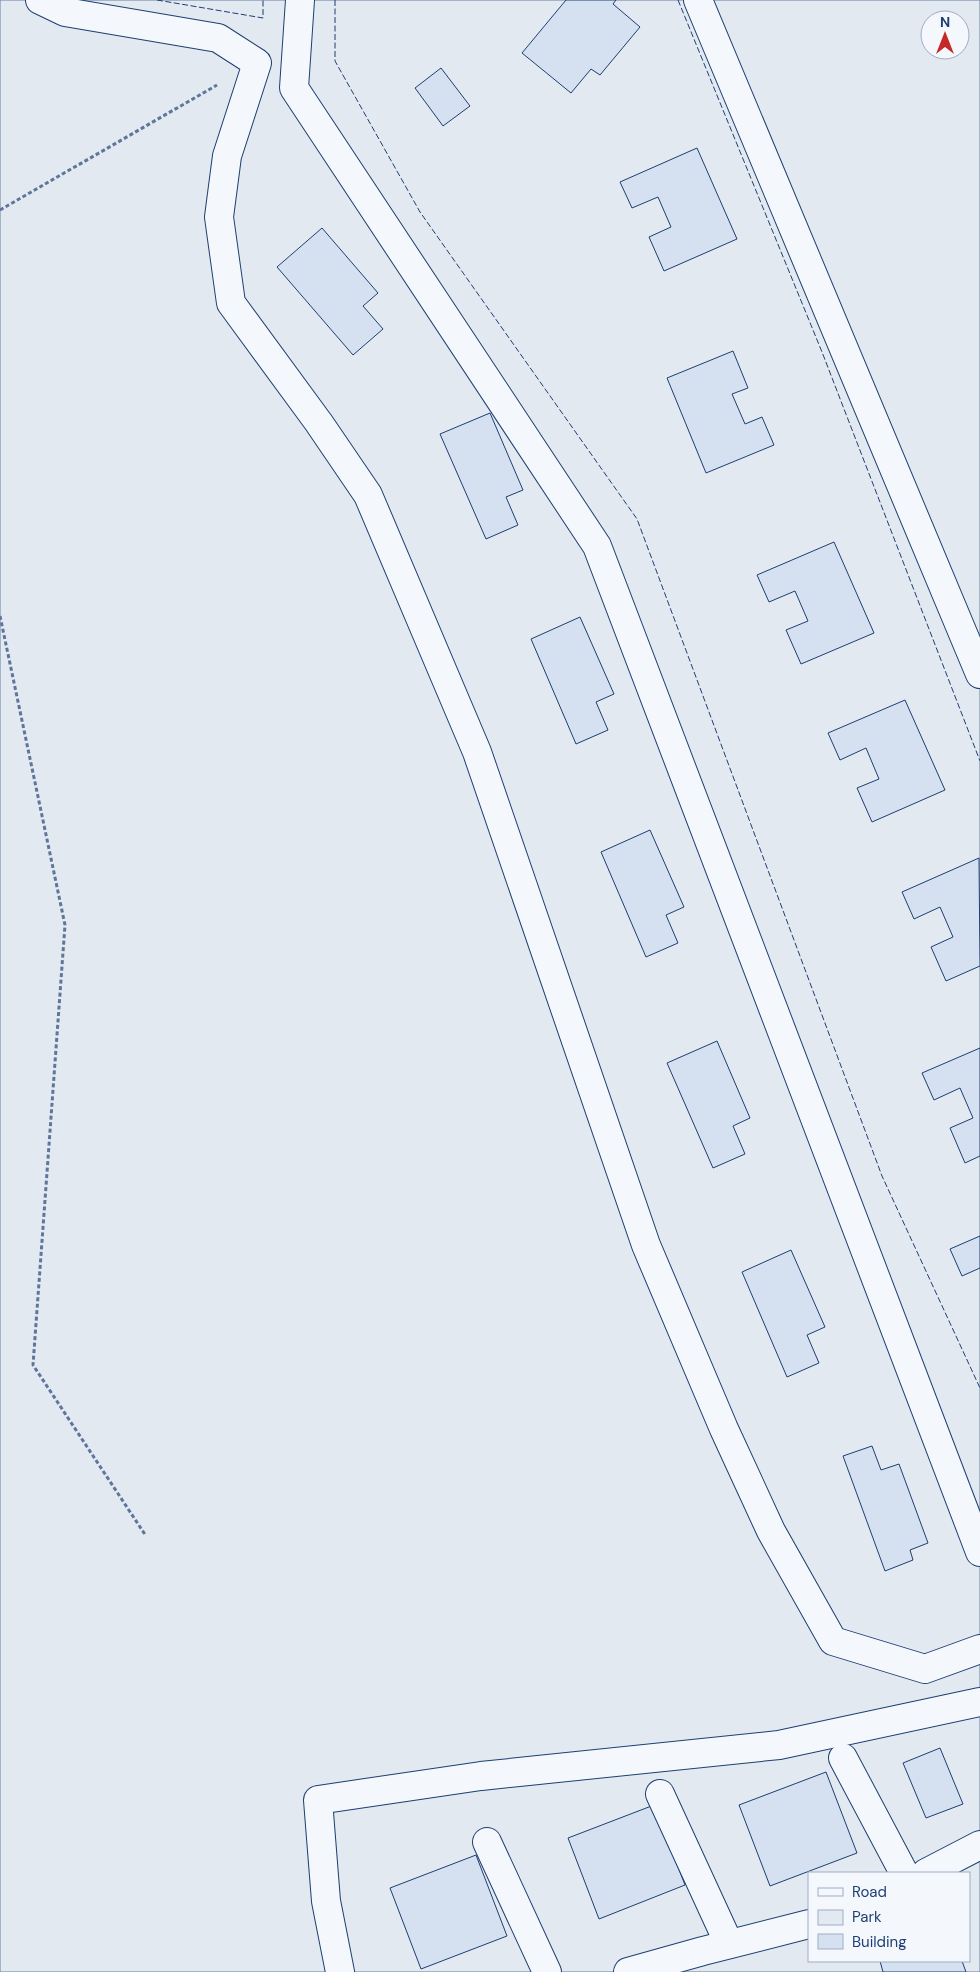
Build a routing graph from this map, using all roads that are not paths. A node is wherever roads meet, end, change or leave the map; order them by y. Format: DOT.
graph roads {
  1 [pos="40,0"];
  2 [pos="300,0"];
  3 [pos="698,0"];
  4 [pos="980,674"];
  5 [pos="980,1552"];
  6 [pos="980,1650"];
  7 [pos="980,1702"];
  8 [pos="844,1758"];
  9 [pos="660,1794"];
  10 [pos="487,1842"];
  11 [pos="980,1845"];
  12 [pos="903,1872"];
  13 [pos="928,1872"];
  14 [pos="808,1924"];
  15 [pos="729,1944"];
  16 [pos="340,1972"];
  17 [pos="547,1972"];
  18 [pos="628,1972"];
  1 -- 6 [label="street"];
  2 -- 5 [label="street"];
  3 -- 4 [label="street"];
  7 -- 16 [label="street"];
  8 -- 12 [label="street"];
  9 -- 15 [label="street"];
  10 -- 17 [label="street"];
  11 -- 13 [label="street"];
  14 -- 15 [label="street"];
  15 -- 18 [label="street"];
}
